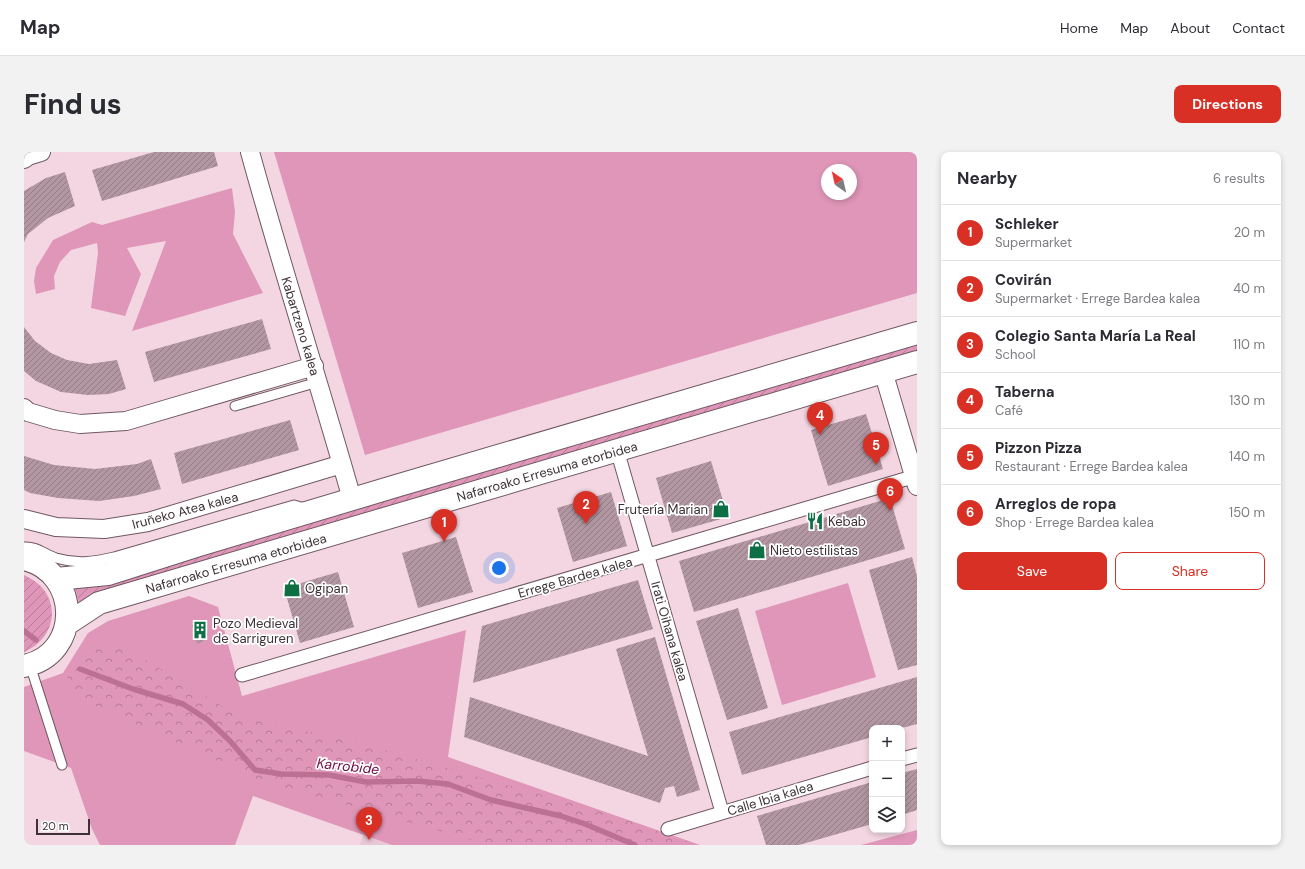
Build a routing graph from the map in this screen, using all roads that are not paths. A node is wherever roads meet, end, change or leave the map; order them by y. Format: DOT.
graph roads {
  1 [pos="41,152"];
  2 [pos="250,152"];
  3 [pos="24,159"];
  4 [pos="917,333"];
  5 [pos="917,362"];
  6 [pos="883,371"];
  7 [pos="316,374"];
  8 [pos="234,406"];
  9 [pos="24,408"];
  10 [pos="616,450"];
  11 [pos="342,464"];
  12 [pos="913,482"];
  13 [pos="352,499"];
  14 [pos="318,510"];
  15 [pos="24,519"];
  16 [pos="24,547"];
  17 [pos="647,556"];
  18 [pos="24,559"];
  19 [pos="56,579"];
  20 [pos="67,624"];
  21 [pos="27,666"];
  22 [pos="242,675"];
  23 [pos="917,755"];
  24 [pos="905,758"];
  25 [pos="62,765"];
  26 [pos="869,769"];
  27 [pos="722,812"];
  28 [pos="668,829"];
  1 -- 3 [label="street"];
  2 -- 7 [label="street, Kabartzeno kalea"];
  4 -- 13 [label="street, Nafarroako Erresuma etorbidea"];
  5 -- 6 [label="street, Nafarroako Erresuma etorbidea"];
  6 -- 10 [label="street, Nafarroako Erresuma etorbidea"];
  6 -- 12 [label="street"];
  7 -- 8 [label="lane"];
  7 -- 9 [label="street"];
  7 -- 11 [label="street, Kabartzeno kalea"];
  10 -- 17 [label="street, Irati Oihana kalea"];
  10 -- 20 [label="street, Nafarroako Erresuma etorbidea"];
  11 -- 13 [label="street, Kabartzeno kalea"];
  11 -- 15 [label="street, Iruñeko Atea kalea"];
  12 -- 17 [label="street, Errege Bardea kalea"];
  13 -- 14 [label="street, Nafarroako Erresuma etorbidea"];
  14 -- 16 [label="lane, Nafarroako Erresuma etorbidea"];
  14 -- 19 [label="street, Nafarroako Erresuma etorbidea"];
  17 -- 22 [label="street, Errege Bardea kalea"];
  17 -- 27 [label="street, Irati Oihana kalea"];
  18 -- 19 [label="street"];
  19 -- 20 [label="street"];
  20 -- 21 [label="street"];
  21 -- 25 [label="lane"];
  23 -- 24 [label="street"];
  26 -- 27 [label="street, Calle Ibia kalea"];
  27 -- 28 [label="street, Calle Ibia kalea"];
}
